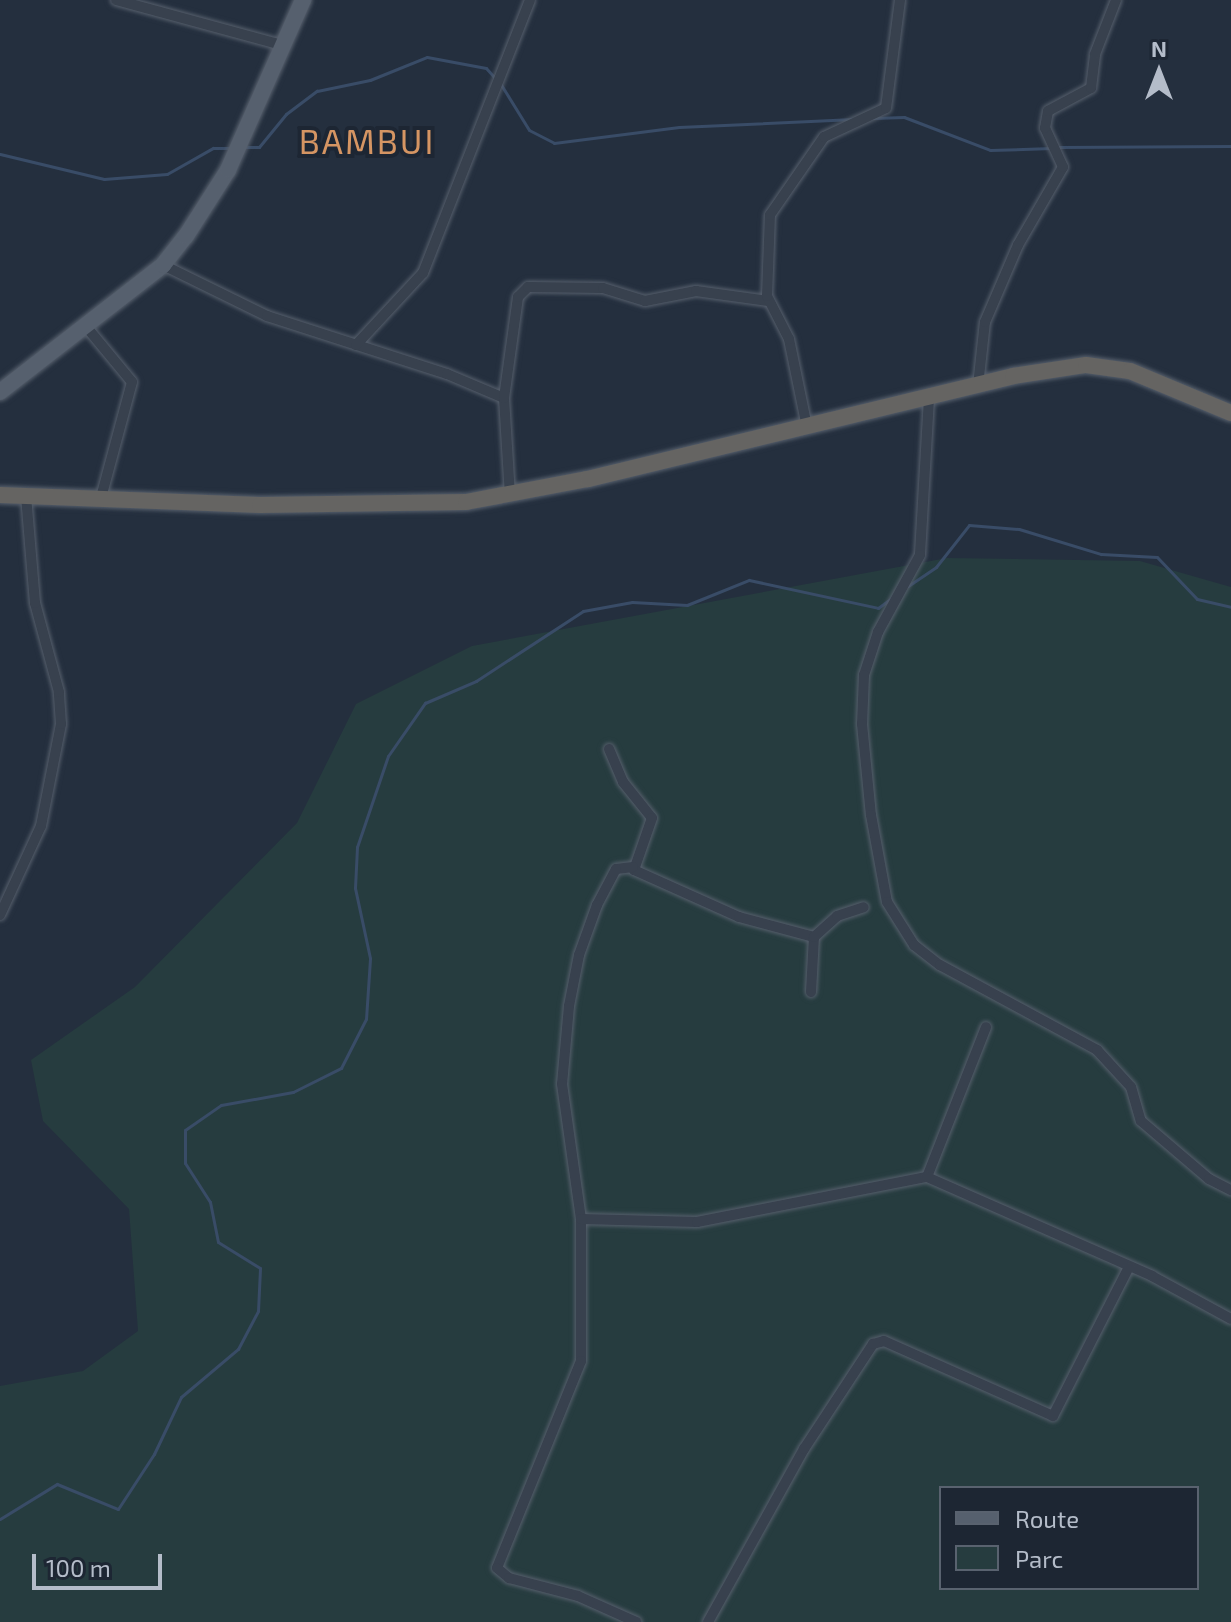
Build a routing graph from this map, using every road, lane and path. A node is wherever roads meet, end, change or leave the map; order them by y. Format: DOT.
graph roads {
  1 [pos="116,0"];
  2 [pos="303,0"];
  3 [pos="530,0"];
  4 [pos="900,0"];
  5 [pos="1116,0"];
  6 [pos="282,45"];
  7 [pos="163,265"];
  8 [pos="768,301"];
  9 [pos="84,324"];
  10 [pos="356,345"];
  11 [pos="978,386"];
  12 [pos="0,392"];
  13 [pos="504,398"];
  14 [pos="929,398"];
  15 [pos="1231,413"];
  16 [pos="807,427"];
  17 [pos="0,495"];
  18 [pos="26,495"];
  19 [pos="510,495"];
  20 [pos="101,498"];
  21 [pos="609,749"];
  22 [pos="633,867"];
  23 [pos="864,907"];
  24 [pos="0,915"];
  25 [pos="814,937"];
  26 [pos="811,992"];
  27 [pos="986,1027"];
  28 [pos="927,1177"];
  29 [pos="1231,1190"];
  30 [pos="581,1219"];
  31 [pos="1129,1267"];
  32 [pos="1231,1319"];
  33 [pos="636,1622"];
  34 [pos="708,1622"];
  1 -- 6 [label="street"];
  2 -- 6 [label="main road"];
  3 -- 10 [label="street"];
  4 -- 8 [label="street"];
  5 -- 11 [label="street"];
  6 -- 7 [label="main road"];
  7 -- 9 [label="main road"];
  7 -- 10 [label="street"];
  8 -- 13 [label="street"];
  8 -- 16 [label="street"];
  9 -- 12 [label="main road"];
  9 -- 20 [label="street"];
  10 -- 13 [label="street"];
  11 -- 14 [label="highway"];
  11 -- 15 [label="highway"];
  13 -- 19 [label="street"];
  14 -- 16 [label="highway"];
  14 -- 29 [label="street"];
  16 -- 19 [label="highway"];
  17 -- 18 [label="highway"];
  18 -- 20 [label="highway"];
  18 -- 24 [label="street"];
  19 -- 20 [label="highway"];
  21 -- 22 [label="street"];
  22 -- 25 [label="street"];
  22 -- 30 [label="street"];
  23 -- 25 [label="street"];
  25 -- 26 [label="street"];
  27 -- 28 [label="street"];
  28 -- 30 [label="street"];
  28 -- 31 [label="street"];
  30 -- 33 [label="street"];
  31 -- 32 [label="street"];
  31 -- 34 [label="street"];
}
